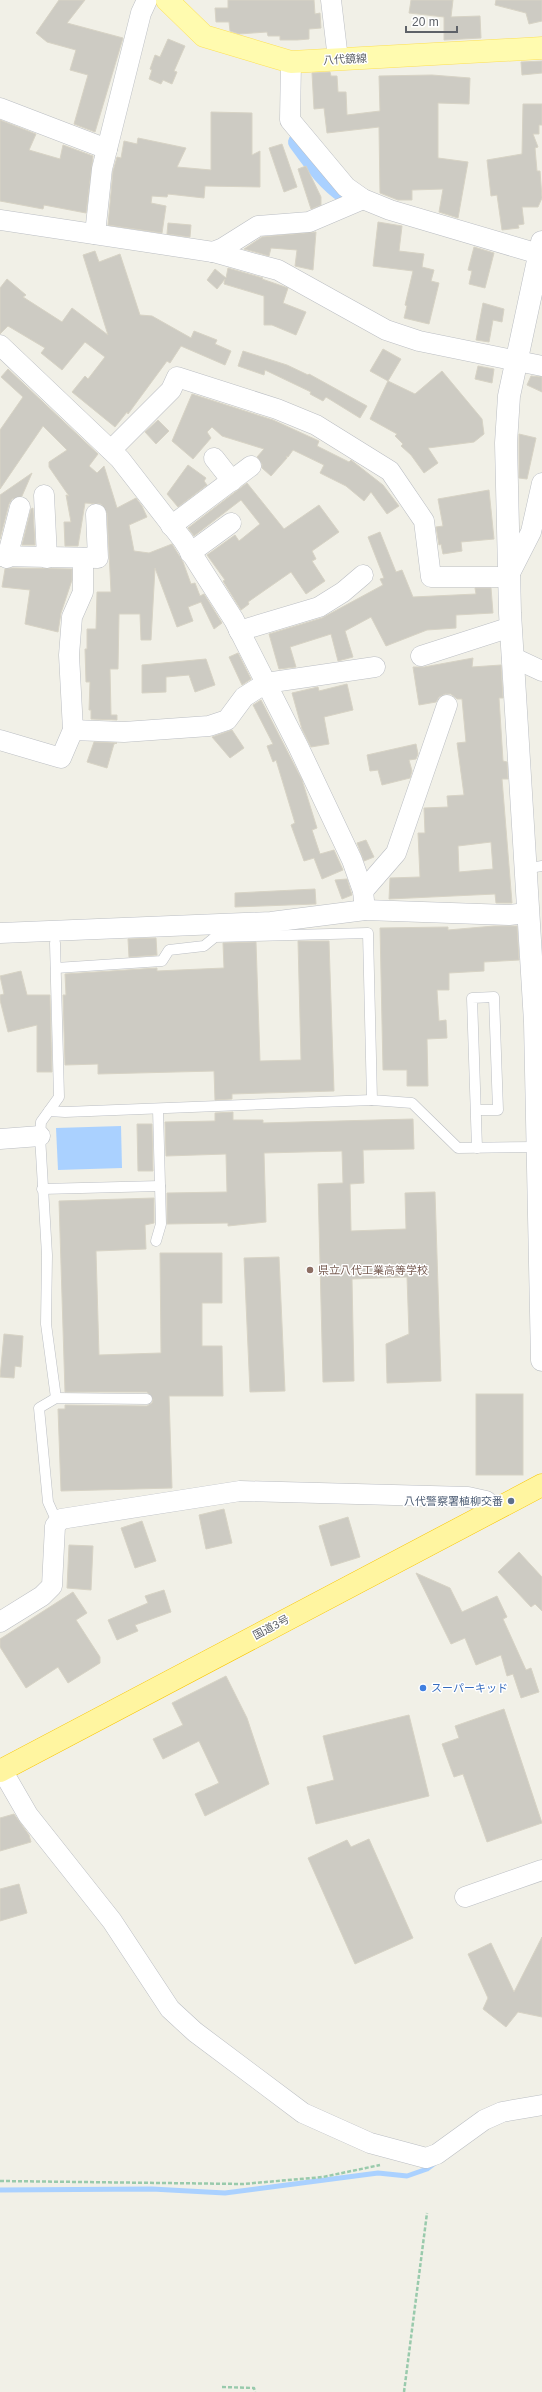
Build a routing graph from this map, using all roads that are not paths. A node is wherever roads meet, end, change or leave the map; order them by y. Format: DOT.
graph roads {
  1 [pos="148,0"];
  2 [pos="167,0"];
  3 [pos="331,0"];
  4 [pos="542,48"];
  5 [pos="338,59"];
  6 [pos="291,62"];
  7 [pos="0,108"];
  8 [pos="107,149"];
  9 [pos="363,199"];
  10 [pos="0,220"];
  11 [pos="95,234"];
  12 [pos="541,246"];
  13 [pos="213,252"];
  14 [pos="0,345"];
  15 [pos="517,362"];
  16 [pos="542,366"];
  17 [pos="111,450"];
  18 [pos="214,458"];
  19 [pos="251,466"];
  20 [pos="232,481"];
  21 [pos="542,483"];
  22 [pos="44,495"];
  23 [pos="20,507"];
  24 [pos="96,514"];
  25 [pos="231,523"];
  26 [pos="171,526"];
  27 [pos="190,553"];
  28 [pos="3,557"];
  29 [pos="48,558"];
  30 [pos="83,558"];
  31 [pos="363,575"];
  32 [pos="508,577"];
  33 [pos="511,627"];
  34 [pos="239,631"];
  35 [pos="421,656"];
  36 [pos="512,657"];
  37 [pos="375,667"];
  38 [pos="542,672"];
  39 [pos="266,684"];
  40 [pos="447,706"];
  41 [pos="73,730"];
  42 [pos="0,740"];
  43 [pos="533,867"];
  44 [pos="364,901"];
  45 [pos="527,913"];
  46 [pos="0,933"];
  47 [pos="55,943"];
  48 [pos="56,968"];
  49 [pos="537,978"];
  50 [pos="372,1100"];
  51 [pos="540,1105"];
  52 [pos="158,1109"];
  53 [pos="50,1110"];
  54 [pos="476,1110"];
  55 [pos="40,1136"];
  56 [pos="0,1139"];
  57 [pos="537,1147"];
  58 [pos="477,1148"];
  59 [pos="160,1186"];
  60 [pos="42,1189"];
  61 [pos="156,1241"];
  62 [pos="542,1360"];
  63 [pos="56,1398"];
  64 [pos="147,1398"];
  65 [pos="542,1485"];
  66 [pos="496,1509"];
  67 [pos="57,1522"];
  68 [pos="0,1622"];
  69 [pos="1,1770"];
  70 [pos="542,1870"];
  71 [pos="465,1898"];
  72 [pos="542,2105"];
  1 -- 8 [label="street"];
  2 -- 6 [label="main road, 八代鏡線"];
  3 -- 5 [label="street"];
  4 -- 5 [label="main road, 八代鏡線"];
  5 -- 6 [label="main road, 八代鏡線"];
  6 -- 9 [label="street"];
  7 -- 8 [label="street"];
  8 -- 11 [label="street"];
  9 -- 12 [label="street"];
  9 -- 13 [label="street"];
  10 -- 11 [label="street"];
  11 -- 13 [label="street"];
  12 -- 15 [label="street"];
  13 -- 15 [label="street"];
  14 -- 17 [label="street"];
  15 -- 16 [label="street"];
  15 -- 32 [label="street"];
  17 -- 26 [label="street"];
  17 -- 32 [label="street"];
  18 -- 20 [label="street"];
  19 -- 20 [label="street"];
  20 -- 26 [label="street"];
  21 -- 32 [label="street"];
  22 -- 29 [label="street"];
  23 -- 28 [label="street"];
  24 -- 30 [label="street"];
  25 -- 27 [label="street"];
  26 -- 27 [label="street"];
  27 -- 34 [label="street"];
  28 -- 29 [label="street"];
  29 -- 30 [label="street"];
  30 -- 41 [label="street"];
  31 -- 34 [label="street"];
  32 -- 33 [label="street"];
  33 -- 35 [label="street"];
  33 -- 36 [label="street"];
  34 -- 39 [label="street"];
  36 -- 38 [label="street"];
  36 -- 43 [label="street"];
  37 -- 39 [label="street"];
  39 -- 41 [label="street"];
  39 -- 44 [label="street"];
  40 -- 44 [label="street"];
  41 -- 42 [label="street"];
  43 -- 45 [label="street"];
  44 -- 45 [label="street"];
  44 -- 46 [label="street"];
  45 -- 49 [label="street"];
  47 -- 48 [label="lane"];
  48 -- 50 [label="lane"];
  48 -- 53 [label="lane"];
  49 -- 51 [label="street"];
  50 -- 52 [label="lane"];
  50 -- 58 [label="lane"];
  51 -- 57 [label="street"];
  52 -- 53 [label="lane"];
  52 -- 59 [label="lane"];
  53 -- 55 [label="lane"];
  54 -- 54 [label="lane"];
  54 -- 58 [label="lane"];
  55 -- 56 [label="street"];
  55 -- 60 [label="lane"];
  57 -- 58 [label="lane"];
  57 -- 62 [label="street"];
  59 -- 60 [label="lane"];
  59 -- 61 [label="lane"];
  60 -- 63 [label="lane"];
  63 -- 64 [label="lane"];
  63 -- 67 [label="lane"];
  65 -- 66 [label="highway, 国道3号"];
  66 -- 67 [label="street"];
  66 -- 69 [label="highway, 国道3号"];
  67 -- 68 [label="street"];
  69 -- 72 [label="street"];
  70 -- 71 [label="street"];
}
